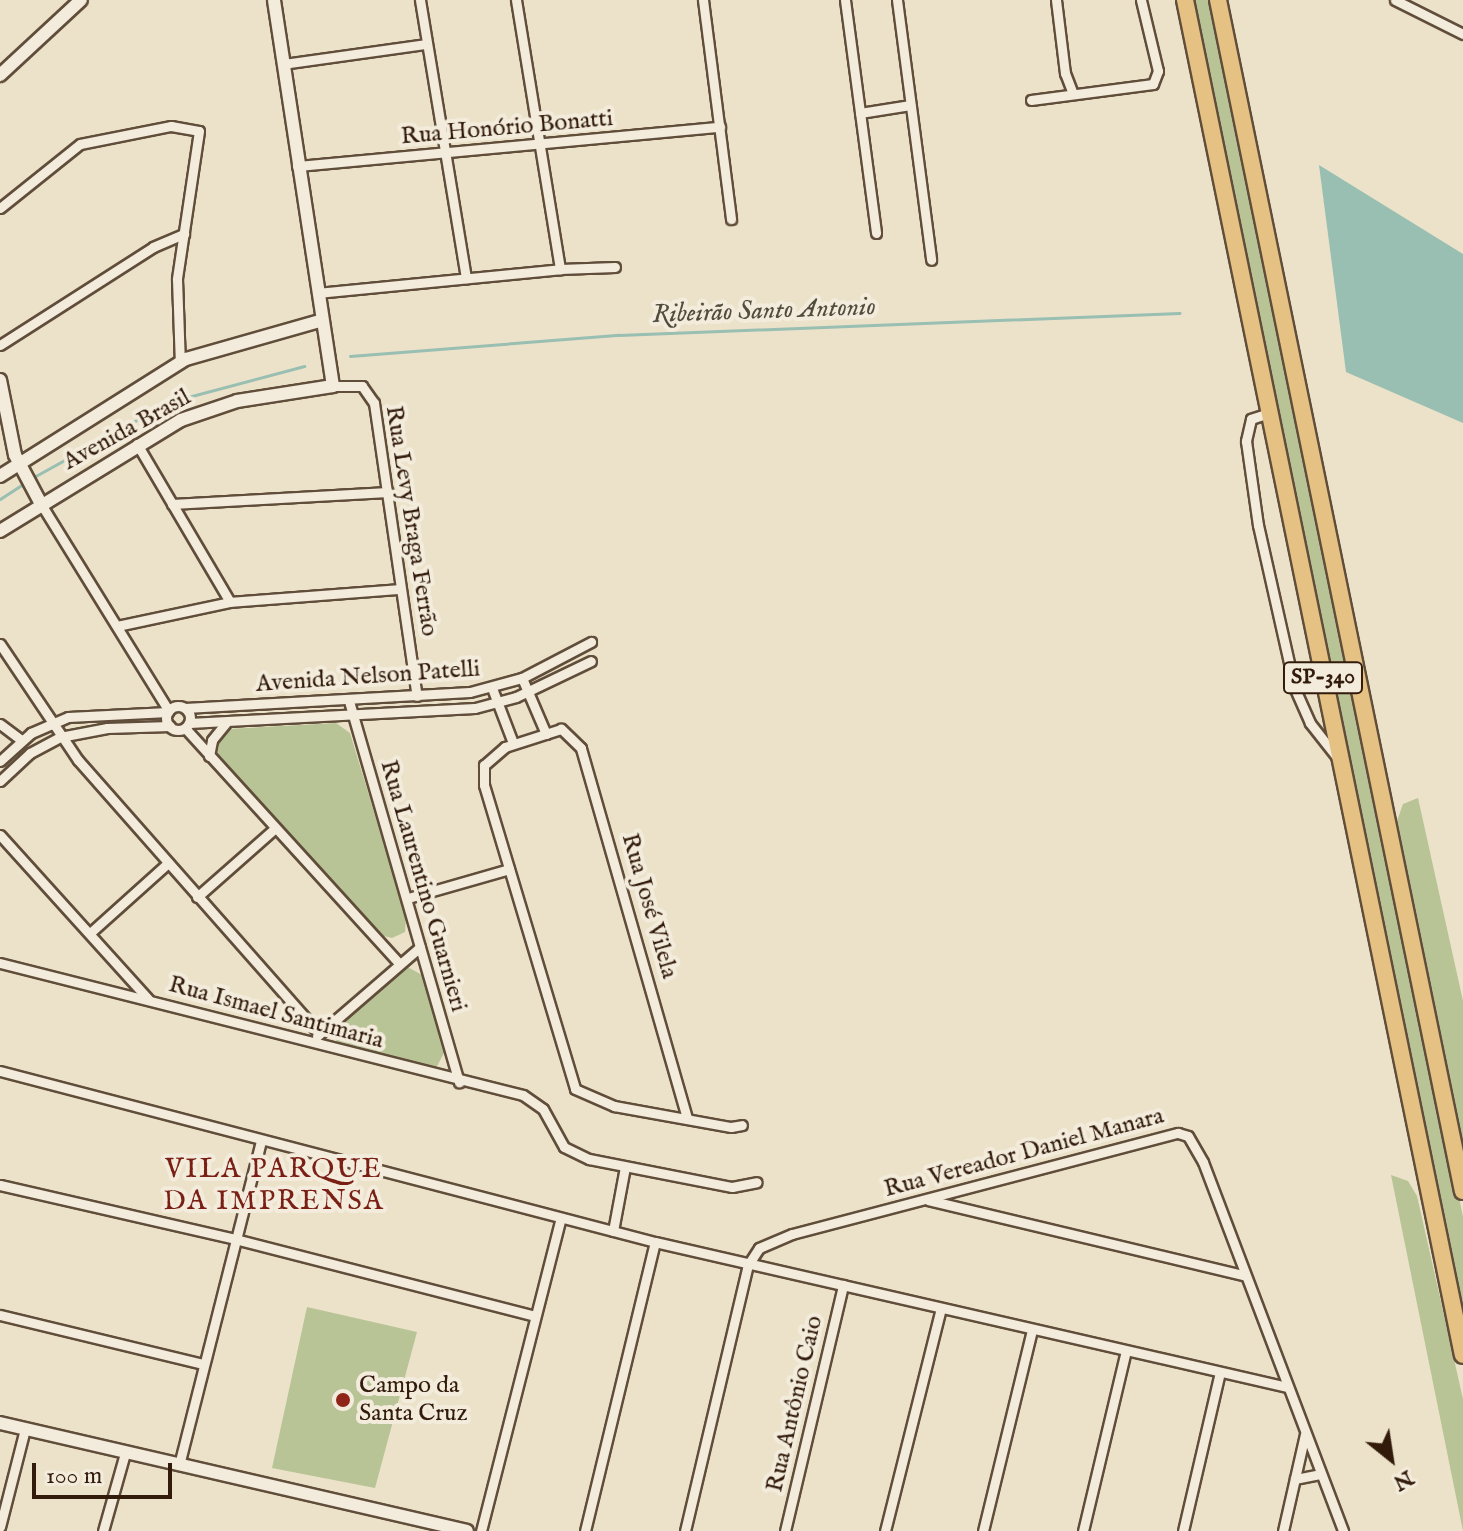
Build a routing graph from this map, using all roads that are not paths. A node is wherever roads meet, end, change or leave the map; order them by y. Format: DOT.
graph roads {
  1 [pos="81,0"];
  2 [pos="274,0"];
  3 [pos="420,0"];
  4 [pos="516,0"];
  5 [pos="703,0"];
  6 [pos="845,0"];
  7 [pos="897,0"];
  8 [pos="1056,0"];
  9 [pos="1141,0"];
  10 [pos="1185,0"];
  11 [pos="1218,0"];
  12 [pos="1395,0"];
  13 [pos="1463,34"];
  14 [pos="426,44"];
  15 [pos="283,64"];
  16 [pos="0,75"];
  17 [pos="1072,91"];
  18 [pos="1031,100"];
  19 [pos="910,105"];
  20 [pos="860,113"];
  21 [pos="720,127"];
  22 [pos="536,146"];
  23 [pos="442,155"];
  24 [pos="297,166"];
  25 [pos="0,208"];
  26 [pos="731,219"];
  27 [pos="876,233"];
  28 [pos="184,234"];
  29 [pos="931,260"];
  30 [pos="615,267"];
  31 [pos="560,269"];
  32 [pos="466,278"];
  33 [pos="317,293"];
  34 [pos="319,321"];
  35 [pos="0,345"];
  36 [pos="180,363"];
  37 [pos="0,380"];
  38 [pos="333,386"];
  39 [pos="1269,413"];
  40 [pos="137,444"];
  41 [pos="21,467"];
  42 [pos="0,476"];
  43 [pos="388,492"];
  44 [pos="40,502"];
  45 [pos="172,504"];
  46 [pos="0,531"];
  47 [pos="400,589"];
  48 [pos="230,602"];
  49 [pos="117,626"];
  50 [pos="591,642"];
  51 [pos="0,644"];
  52 [pos="591,661"];
  53 [pos="522,678"];
  54 [pos="492,688"];
  55 [pos="528,691"];
  56 [pos="417,696"];
  57 [pos="349,701"];
  58 [pos="500,703"];
  59 [pos="185,708"];
  60 [pos="169,712"];
  61 [pos="353,718"];
  62 [pos="52,722"];
  63 [pos="226,723"];
  64 [pos="0,724"];
  65 [pos="187,725"];
  66 [pos="170,726"];
  67 [pos="546,734"];
  68 [pos="60,737"];
  69 [pos="21,740"];
  70 [pos="513,743"];
  71 [pos="209,756"];
  72 [pos="0,761"];
  73 [pos="1341,762"];
  74 [pos="0,781"];
  75 [pos="274,829"];
  76 [pos="0,835"];
  77 [pos="168,863"];
  78 [pos="509,869"];
  79 [pos="197,897"];
  80 [pos="408,898"];
  81 [pos="90,933"];
  82 [pos="420,947"];
  83 [pos="398,962"];
  84 [pos="0,963"];
  85 [pos="150,1000"];
  86 [pos="319,1033"];
  87 [pos="311,1042"];
  88 [pos="0,1071"];
  89 [pos="459,1082"];
  90 [pos="687,1118"];
  91 [pos="742,1125"];
  92 [pos="261,1141"];
  93 [pos="625,1167"];
  94 [pos="757,1182"];
  95 [pos="0,1187"];
  96 [pos="1463,1191"];
  97 [pos="927,1200"];
  98 [pos="561,1218"];
  99 [pos="613,1231"];
  100 [pos="235,1239"];
  101 [pos="655,1242"];
  102 [pos="748,1265"];
  103 [pos="1244,1275"];
  104 [pos="843,1285"];
  105 [pos="941,1308"];
  106 [pos="0,1315"];
  107 [pos="534,1316"];
  108 [pos="1032,1330"];
  109 [pos="1126,1351"];
  110 [pos="1463,1355"];
  111 [pos="202,1364"];
  112 [pos="1220,1372"];
  113 [pos="1287,1387"];
  114 [pos="0,1423"];
  115 [pos="25,1429"];
  116 [pos="1305,1434"];
  117 [pos="125,1453"];
  118 [pos="179,1465"];
  119 [pos="1321,1474"];
  120 [pos="1295,1479"];
  121 [pos="0,1527"];
  122 [pos="103,1531"];
  123 [pos="467,1531"];
  124 [pos="481,1531"];
  125 [pos="585,1531"];
  126 [pos="685,1531"];
  127 [pos="785,1531"];
  128 [pos="885,1531"];
  129 [pos="983,1531"];
  130 [pos="1083,1531"];
  131 [pos="1183,1531"];
  132 [pos="1283,1531"];
  133 [pos="1343,1531"];
  1 -- 16 [label="main road"];
  2 -- 15 [label="main road"];
  3 -- 14 [label="street"];
  4 -- 22 [label="street"];
  5 -- 21 [label="street"];
  6 -- 20 [label="street"];
  7 -- 19 [label="street"];
  8 -- 17 [label="street"];
  9 -- 17 [label="street"];
  10 -- 39 [label="highway, SP-340"];
  11 -- 96 [label="highway, SP-340"];
  12 -- 13 [label="street"];
  14 -- 15 [label="street"];
  14 -- 23 [label="street"];
  15 -- 24 [label="main road"];
  17 -- 18 [label="street"];
  19 -- 20 [label="street"];
  19 -- 29 [label="street"];
  20 -- 27 [label="street"];
  21 -- 22 [label="street, Rua Honório Bonatti"];
  21 -- 26 [label="street"];
  22 -- 23 [label="street, Rua Honório Bonatti"];
  22 -- 31 [label="street"];
  23 -- 24 [label="street, Rua Honório Bonatti"];
  23 -- 32 [label="street"];
  24 -- 33 [label="main road"];
  25 -- 28 [label="street"];
  28 -- 35 [label="street"];
  28 -- 36 [label="street"];
  30 -- 31 [label="street"];
  31 -- 32 [label="street"];
  32 -- 33 [label="street"];
  33 -- 34 [label="main road"];
  34 -- 36 [label="main road, Avenida Brasil"];
  34 -- 38 [label="main road"];
  36 -- 41 [label="main road, Avenida Brasil"];
  37 -- 41 [label="main road"];
  38 -- 40 [label="main road, Avenida Brasil"];
  38 -- 43 [label="street, Rua Levy Braga Ferrão"];
  39 -- 73 [label="highway, SP-340"];
  39 -- 73 [label="street"];
  40 -- 44 [label="main road, Avenida Brasil"];
  40 -- 45 [label="street"];
  41 -- 42 [label="main road, Avenida Brasil"];
  41 -- 44 [label="main road"];
  43 -- 45 [label="street"];
  43 -- 47 [label="street, Rua Levy Braga Ferrão"];
  44 -- 46 [label="main road, Avenida Brasil"];
  44 -- 49 [label="street"];
  45 -- 48 [label="street"];
  47 -- 48 [label="street"];
  47 -- 56 [label="street, Rua Levy Braga Ferrão"];
  48 -- 49 [label="street"];
  49 -- 60 [label="street"];
  50 -- 53 [label="street, Avenida Nelson Patelli"];
  51 -- 62 [label="street"];
  52 -- 55 [label="street, Avenida Nelson Patelli"];
  53 -- 54 [label="street, Avenida Nelson Patelli"];
  53 -- 55 [label="street"];
  54 -- 56 [label="street, Avenida Nelson Patelli"];
  54 -- 58 [label="street"];
  55 -- 58 [label="street, Avenida Nelson Patelli"];
  55 -- 67 [label="street"];
  56 -- 57 [label="street, Avenida Nelson Patelli"];
  57 -- 59 [label="street, Avenida Nelson Patelli"];
  57 -- 61 [label="street, Rua Laurentino Guarnieri"];
  58 -- 61 [label="street, Avenida Nelson Patelli"];
  58 -- 70 [label="street"];
  59 -- 60 [label="street, Avenida Nelson Patelli"];
  59 -- 65 [label="street"];
  60 -- 62 [label="street"];
  60 -- 66 [label="street"];
  61 -- 63 [label="street, Avenida Nelson Patelli"];
  61 -- 80 [label="street, Rua Laurentino Guarnieri"];
  62 -- 68 [label="street"];
  62 -- 69 [label="street"];
  63 -- 65 [label="street, Avenida Nelson Patelli"];
  63 -- 71 [label="street"];
  64 -- 69 [label="street"];
  65 -- 66 [label="street, Avenida Nelson Patelli"];
  65 -- 71 [label="street"];
  66 -- 68 [label="street"];
  67 -- 70 [label="street"];
  67 -- 90 [label="street, Rua José Vilela"];
  68 -- 74 [label="street"];
  68 -- 77 [label="street"];
  69 -- 72 [label="street"];
  70 -- 78 [label="street"];
  71 -- 75 [label="street"];
  73 -- 110 [label="highway, SP-340"];
  75 -- 79 [label="street"];
  75 -- 83 [label="street"];
  76 -- 81 [label="street"];
  77 -- 79 [label="street"];
  77 -- 81 [label="street"];
  78 -- 80 [label="street"];
  78 -- 90 [label="street"];
  79 -- 86 [label="street"];
  80 -- 82 [label="street, Rua Laurentino Guarnieri"];
  81 -- 85 [label="street"];
  82 -- 83 [label="street"];
  82 -- 89 [label="street, Rua Laurentino Guarnieri"];
  83 -- 86 [label="street"];
  84 -- 85 [label="street, Rua Ismael Santimaria"];
  85 -- 87 [label="street, Rua Ismael Santimaria"];
  86 -- 87 [label="street"];
  87 -- 89 [label="street, Rua Ismael Santimaria"];
  88 -- 92 [label="street"];
  89 -- 93 [label="street, Rua Ismael Santimaria"];
  90 -- 91 [label="street"];
  92 -- 98 [label="street"];
  92 -- 100 [label="street"];
  93 -- 94 [label="street"];
  93 -- 99 [label="street"];
  95 -- 100 [label="street"];
  97 -- 102 [label="street, Rua Vereador Daniel Manara"];
  97 -- 103 [label="street"];
  97 -- 103 [label="street, Rua Vereador Daniel Manara"];
  98 -- 99 [label="street"];
  98 -- 107 [label="street"];
  99 -- 101 [label="street"];
  100 -- 107 [label="street"];
  100 -- 111 [label="street"];
  101 -- 102 [label="street"];
  101 -- 125 [label="street"];
  102 -- 104 [label="street"];
  102 -- 126 [label="street"];
  103 -- 113 [label="street, Rua Vereador Daniel Manara"];
  104 -- 105 [label="street"];
  104 -- 127 [label="street, Rua Antônio Caio"];
  105 -- 108 [label="street"];
  105 -- 128 [label="street"];
  106 -- 111 [label="street"];
  107 -- 124 [label="street"];
  108 -- 109 [label="street"];
  108 -- 129 [label="street"];
  109 -- 112 [label="street"];
  109 -- 130 [label="street"];
  111 -- 118 [label="street"];
  112 -- 113 [label="street"];
  112 -- 131 [label="street"];
  113 -- 116 [label="street, Rua Vereador Daniel Manara"];
  114 -- 115 [label="main road"];
  115 -- 117 [label="main road"];
  115 -- 121 [label="street"];
  116 -- 119 [label="street, Rua Vereador Daniel Manara"];
  116 -- 120 [label="street"];
  117 -- 118 [label="main road"];
  117 -- 122 [label="street"];
  118 -- 123 [label="main road"];
  119 -- 120 [label="street"];
  119 -- 133 [label="street, Rua Vereador Daniel Manara"];
  120 -- 132 [label="street"];
}
